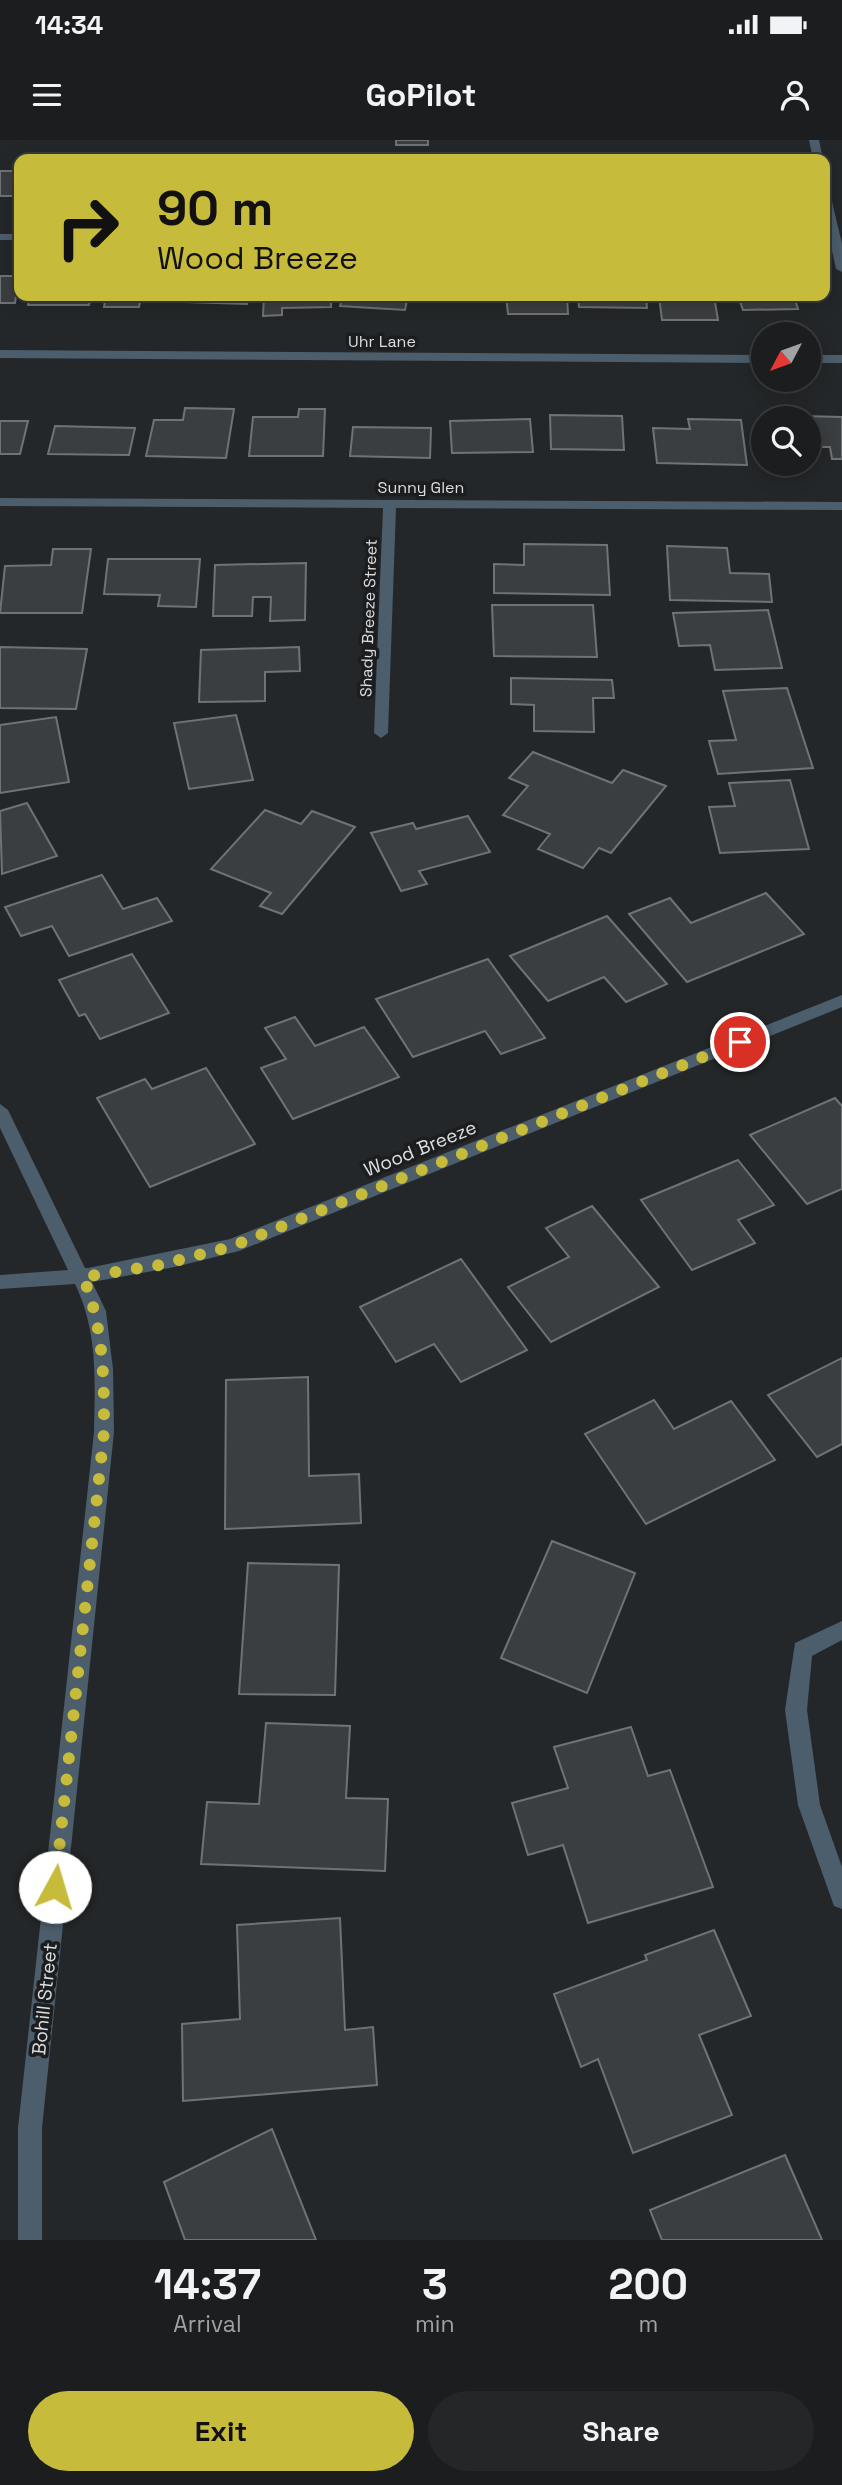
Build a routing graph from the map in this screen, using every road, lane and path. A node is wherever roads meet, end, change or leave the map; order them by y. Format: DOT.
graph roads {
  1 [pos="830,219"];
  2 [pos="834,239"];
  3 [pos="842,269"];
  4 [pos="0,354"];
  5 [pos="751,359"];
  6 [pos="821,359"];
  7 [pos="842,359"];
  8 [pos="0,502"];
  9 [pos="390,504"];
  10 [pos="842,506"];
  11 [pos="381,733"];
  12 [pos="842,1001"];
  13 [pos="0,1110"];
  14 [pos="83,1277"];
  15 [pos="0,1282"];
  16 [pos="842,1630"];
  17 [pos="842,1898"];
  18 [pos="30,2240"];
  1 -- 2 [label="street"];
  2 -- 3 [label="street"];
  4 -- 5 [label="street, Uhr Lane"];
  6 -- 7 [label="street"];
  8 -- 9 [label="street, Sunny Glen"];
  9 -- 10 [label="street, Sunny Glen"];
  9 -- 11 [label="street, Shady Breeze Street"];
  12 -- 14 [label="street, Wood Breeze"];
  13 -- 14 [label="street, Bohill Street"];
  14 -- 15 [label="street, Wood Breeze"];
  14 -- 18 [label="street, Bohill Street"];
  16 -- 17 [label="street"];
}
